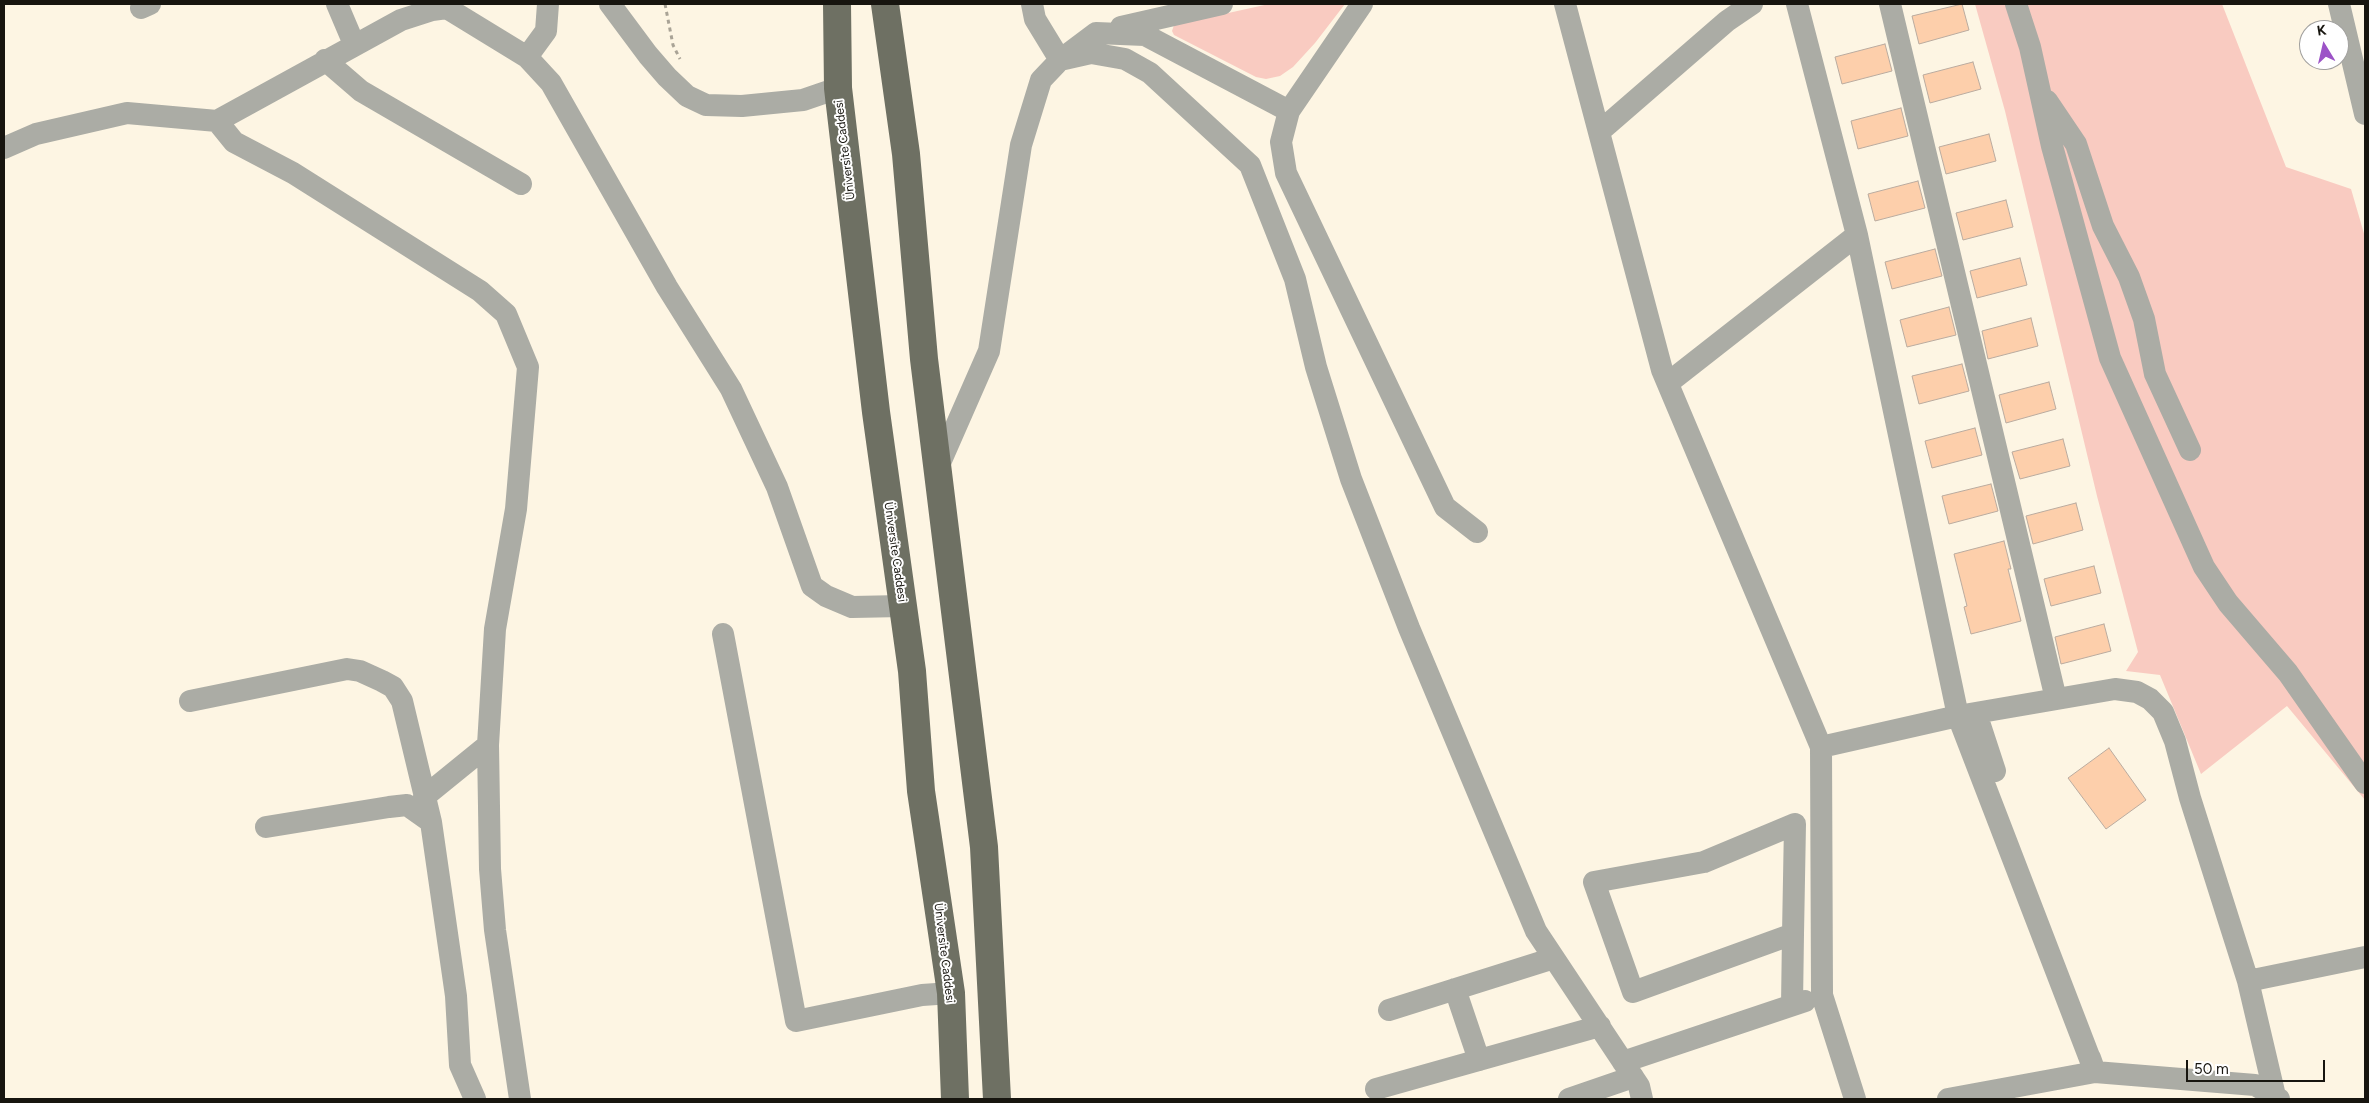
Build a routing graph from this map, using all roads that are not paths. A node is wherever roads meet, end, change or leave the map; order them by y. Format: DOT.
graph roads {
  1 [pos="337,4"];
  2 [pos="548,4"];
  3 [pos="610,4"];
  4 [pos="837,4"];
  5 [pos="885,4"];
  6 [pos="1032,4"];
  7 [pos="1222,4"];
  8 [pos="1362,4"];
  9 [pos="1565,4"];
  10 [pos="1752,4"];
  11 [pos="1797,4"];
  12 [pos="1890,4"];
  13 [pos="2016,4"];
  14 [pos="2339,4"];
  15 [pos="1096,33"];
  16 [pos="354,44"];
  17 [pos="527,57"];
  18 [pos="325,60"];
  19 [pos="1060,60"];
  20 [pos="838,88"];
  21 [pos="2040,90"];
  22 [pos="1289,111"];
  23 [pos="2365,114"];
  24 [pos="217,121"];
  25 [pos="1599,132"];
  26 [pos="4,148"];
  27 [pos="521,184"];
  28 [pos="1857,234"];
  29 [pos="1668,383"];
  30 [pos="2190,450"];
  31 [pos="939,465"];
  32 [pos="1477,532"];
  33 [pos="902,606"];
  34 [pos="723,634"];
  35 [pos="2056,699"];
  36 [pos="190,701"];
  37 [pos="1967,714"];
  38 [pos="488,744"];
  39 [pos="1821,747"];
  40 [pos="2365,783"];
  41 [pos="424,797"];
  42 [pos="431,822"];
  43 [pos="266,827"];
  44 [pos="1794,934"];
  45 [pos="2365,957"];
  46 [pos="1554,958"];
  47 [pos="2248,981"];
  48 [pos="1455,989"];
  49 [pos="951,993"];
  50 [pos="1822,995"];
  51 [pos="1792,1005"];
  52 [pos="1389,1010"];
  53 [pos="1600,1026"];
  54 [pos="1479,1060"];
  55 [pos="1628,1069"];
  56 [pos="2095,1072"];
  57 [pos="1376,1089"];
  58 [pos="2277,1097"];
  59 [pos="475,1099"];
  60 [pos="520,1099"];
  61 [pos="955,1099"];
  62 [pos="997,1099"];
  63 [pos="1569,1099"];
  64 [pos="1642,1099"];
  65 [pos="1855,1099"];
  66 [pos="1948,1099"];
  1 -- 16 [label="street"];
  2 -- 17 [label="street"];
  3 -- 20 [label="street"];
  4 -- 20 [label="main road, Üniversite Caddesi"];
  5 -- 31 [label="main road"];
  6 -- 19 [label="street"];
  7 -- 15 [label="street"];
  8 -- 22 [label="street"];
  9 -- 25 [label="street"];
  10 -- 25 [label="street"];
  11 -- 28 [label="street"];
  12 -- 35 [label="street"];
  13 -- 21 [label="street"];
  14 -- 23 [label="street"];
  15 -- 19 [label="street"];
  15 -- 22 [label="street"];
  16 -- 17 [label="street"];
  16 -- 18 [label="street"];
  17 -- 33 [label="street"];
  18 -- 24 [label="street"];
  18 -- 27 [label="street"];
  19 -- 31 [label="street"];
  19 -- 46 [label="street"];
  20 -- 33 [label="main road, Üniversite Caddesi"];
  21 -- 30 [label="street"];
  21 -- 40 [label="street"];
  22 -- 32 [label="street"];
  24 -- 26 [label="street"];
  24 -- 38 [label="street"];
  25 -- 29 [label="street"];
  28 -- 29 [label="street"];
  28 -- 37 [label="street"];
  29 -- 39 [label="street"];
  31 -- 62 [label="main road"];
  33 -- 49 [label="main road, Üniversite Caddesi"];
  34 -- 49 [label="street"];
  35 -- 37 [label="street"];
  35 -- 47 [label="street"];
  36 -- 41 [label="street"];
  37 -- 39 [label="street"];
  37 -- 56 [label="street"];
  38 -- 41 [label="street"];
  38 -- 60 [label="street"];
  39 -- 50 [label="street"];
  41 -- 42 [label="street"];
  42 -- 43 [label="street"];
  42 -- 59 [label="street"];
  44 -- 44 [label="street"];
  44 -- 51 [label="street"];
  45 -- 47 [label="street"];
  46 -- 48 [label="street"];
  46 -- 53 [label="street"];
  47 -- 58 [label="street"];
  48 -- 52 [label="street"];
  48 -- 54 [label="street"];
  49 -- 61 [label="main road, Üniversite Caddesi"];
  50 -- 51 [label="street"];
  50 -- 65 [label="street"];
  51 -- 55 [label="street"];
  53 -- 54 [label="street"];
  53 -- 55 [label="street"];
  54 -- 57 [label="street"];
  55 -- 63 [label="street"];
  55 -- 64 [label="street"];
  56 -- 58 [label="street"];
  56 -- 66 [label="street"];
}
